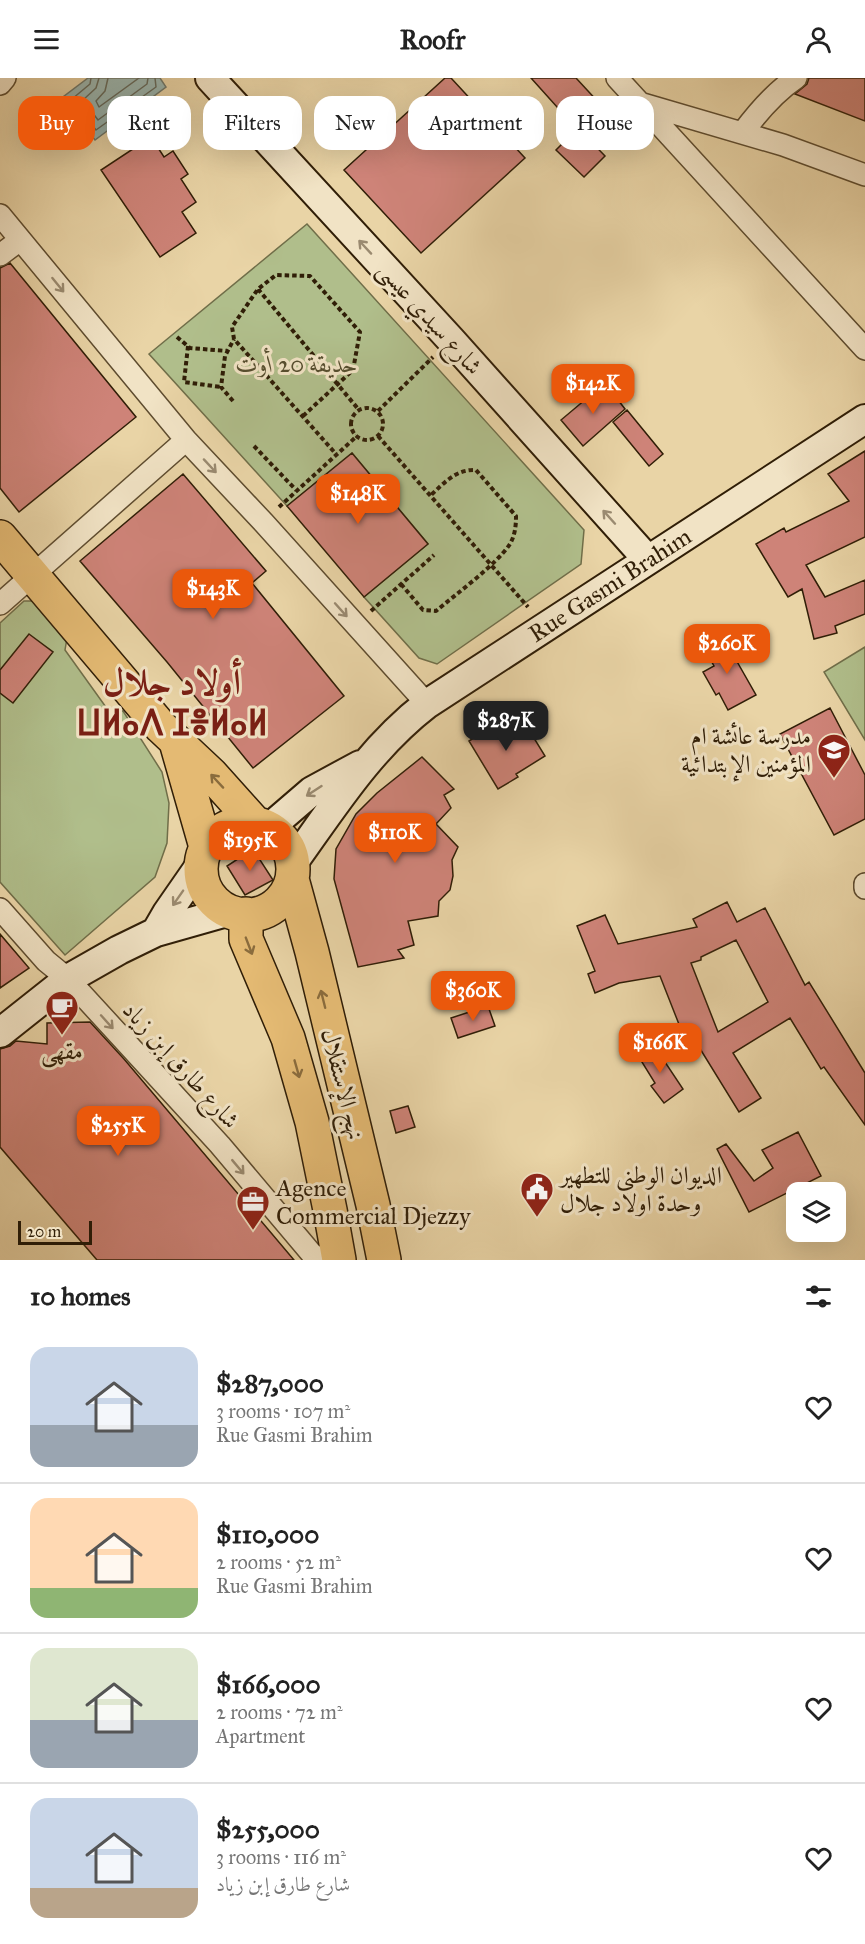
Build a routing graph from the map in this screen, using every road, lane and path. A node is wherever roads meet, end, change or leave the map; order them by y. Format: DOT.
graph roads {
  1 [pos="5,78"];
  2 [pos="210,78"];
  3 [pos="617,78"];
  4 [pos="796,78"];
  5 [pos="0,84"];
  6 [pos="635,96"];
  7 [pos="654,107"];
  8 [pos="654,116"];
  9 [pos="743,132"];
  10 [pos="865,175"];
  11 [pos="0,215"];
  12 [pos="21,240"];
  13 [pos="0,255"];
  14 [pos="258,289"];
  15 [pos="177,337"];
  16 [pos="234,339"];
  17 [pos="451,340"];
  18 [pos="188,346"];
  19 [pos="865,349"];
  20 [pos="227,351"];
  21 [pos="338,385"];
  22 [pos="221,387"];
  23 [pos="233,401"];
  24 [pos="359,410"];
  25 [pos="378,411"];
  26 [pos="303,416"];
  27 [pos="865,419"];
  28 [pos="357,436"];
  29 [pos="378,436"];
  30 [pos="186,440"];
  31 [pos="254,446"];
  32 [pos="336,454"];
  33 [pos="296,490"];
  34 [pos="430,496"];
  35 [pos="264,523"];
  36 [pos="0,537"];
  37 [pos="434,555"];
  38 [pos="648,560"];
  39 [pos="490,565"];
  40 [pos="32,576"];
  41 [pos="401,584"];
  42 [pos="0,604"];
  43 [pos="355,626"];
  44 [pos="545,627"];
  45 [pos="427,704"];
  46 [pos="176,742"];
  47 [pos="365,763"];
  48 [pos="262,826"];
  49 [pos="204,856"];
  50 [pos="295,884"];
  51 [pos="865,884"];
  52 [pos="865,888"];
  53 [pos="0,909"];
  54 [pos="238,913"];
  55 [pos="156,932"];
  56 [pos="68,978"];
  57 [pos="0,1033"];
  58 [pos="320,1260"];
  59 [pos="339,1260"];
  60 [pos="384,1260"];
  1 -- 5 [label="street"];
  17 -- 2 [label="street, شارع سيدي عيسى, one-way"];
  3 -- 6 [label="street"];
  4 -- 9 [label="street"];
  7 -- 9 [label="street"];
  8 -- 19 [label="street"];
  9 -- 10 [label="street"];
  11 -- 12 [label="street"];
  12 -- 13 [label="street"];
  12 -- 30 [label="street, one-way"];
  14 -- 16 [label="path"];
  14 -- 21 [label="path"];
  14 -- 21 [label="path"];
  15 -- 18 [label="path"];
  16 -- 20 [label="path"];
  16 -- 26 [label="path"];
  17 -- 25 [label="path"];
  38 -- 17 [label="street, شارع سيدي عيسى, one-way"];
  18 -- 20 [label="path"];
  18 -- 22 [label="path"];
  20 -- 22 [label="path"];
  21 -- 24 [label="path"];
  21 -- 26 [label="path"];
  22 -- 23 [label="path"];
  24 -- 25 [label="path"];
  24 -- 28 [label="path"];
  25 -- 29 [label="path"];
  26 -- 32 [label="path"];
  27 -- 38 [label="street, Rue Gasmi Brahim"];
  28 -- 29 [label="path"];
  28 -- 32 [label="path"];
  29 -- 34 [label="path"];
  30 -- 35 [label="street, one-way"];
  30 -- 40 [label="street"];
  31 -- 33 [label="path"];
  32 -- 33 [label="path"];
  33 -- 35 [label="path"];
  34 -- 39 [label="path"];
  34 -- 39 [label="path"];
  35 -- 43 [label="street, one-way"];
  36 -- 40 [label="main road"];
  37 -- 41 [label="path"];
  38 -- 44 [label="street, Rue Gasmi Brahim"];
  39 -- 41 [label="path"];
  39 -- 44 [label="path"];
  40 -- 42 [label="street"];
  40 -- 46 [label="main road"];
  41 -- 43 [label="path"];
  43 -- 45 [label="street"];
  44 -- 45 [label="street, Rue Gasmi Brahim"];
  45 -- 47 [label="street, Rue Gasmi Brahim"];
  48 -- 46 [label="main road, one-way"];
  46 -- 49 [label="main road"];
  47 -- 48 [label="street, Rue Gasmi Brahim, one-way"];
  47 -- 50 [label="street, Rue Gasmi Brahim"];
  48 -- 49 [label="main road"];
  48 -- 50 [label="main road"];
  49 -- 54 [label="main road"];
  49 -- 55 [label="street, one-way"];
  50 -- 54 [label="main road"];
  60 -- 50 [label="main road, نهج الإستقلال, one-way"];
  51 -- 52 [label="street"];
  53 -- 56 [label="street, شارع طارق إبن زياد"];
  54 -- 55 [label="street"];
  54 -- 59 [label="main road, نهج الإستقلال, one-way"];
  55 -- 56 [label="street"];
  56 -- 57 [label="street"];
  56 -- 58 [label="street, شارع طارق إبن زياد, one-way"];
}
